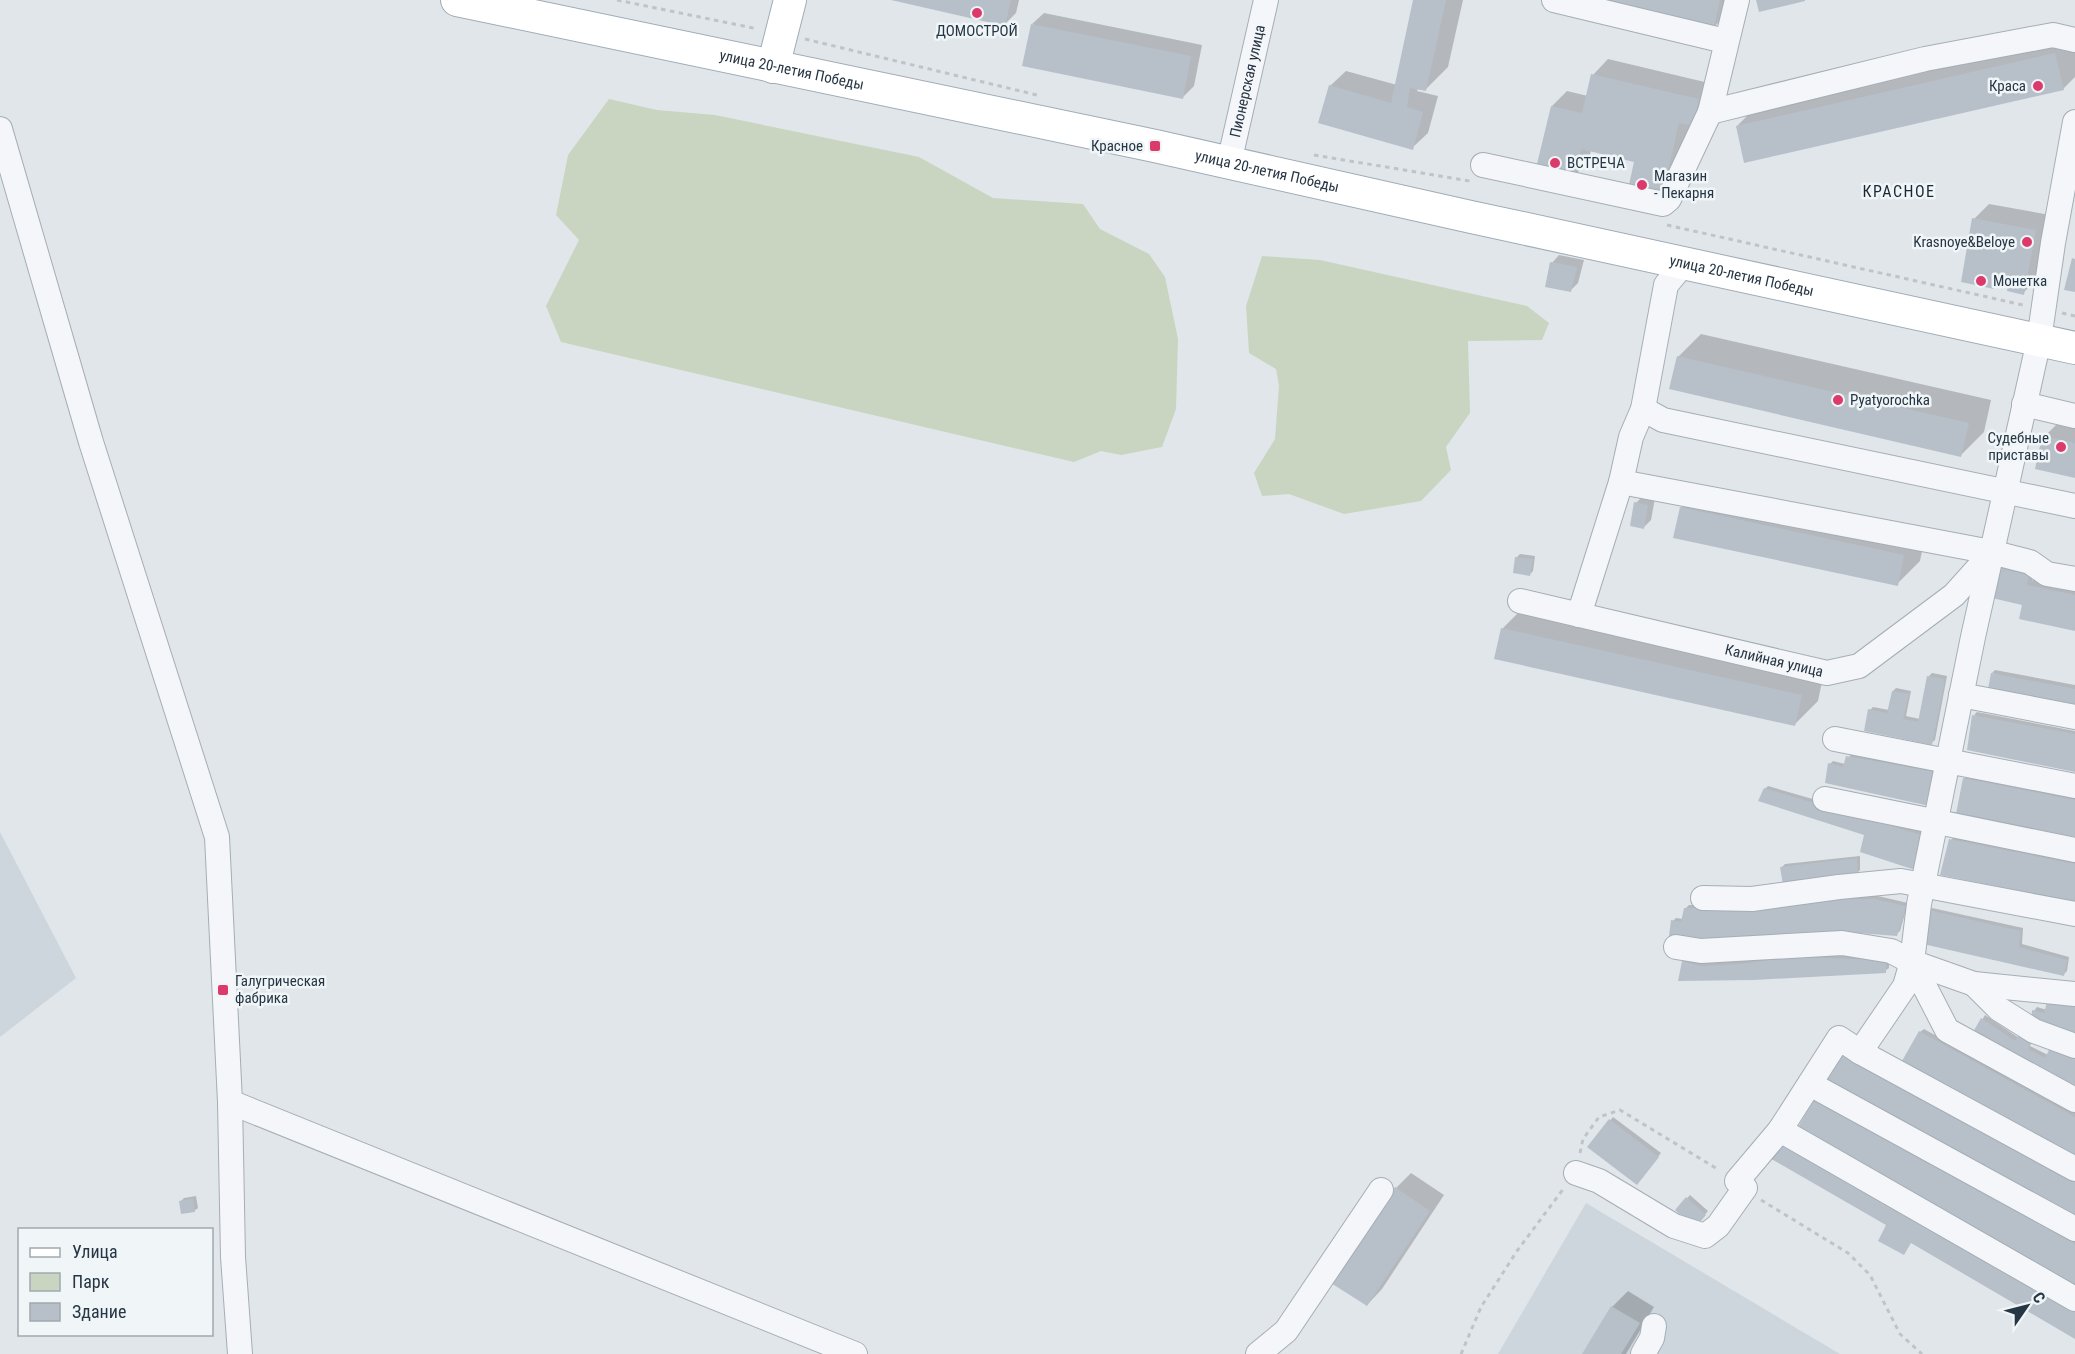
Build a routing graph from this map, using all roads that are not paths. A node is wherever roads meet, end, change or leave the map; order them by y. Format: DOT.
graph roads {
  1 [pos="458,0"];
  2 [pos="790,0"];
  3 [pos="1266,0"];
  4 [pos="1554,0"];
  5 [pos="1737,0"];
  6 [pos="497,4"];
  7 [pos="2075,40"];
  8 [pos="1725,41"];
  9 [pos="773,67"];
  10 [pos="1710,112"];
  11 [pos="2075,122"];
  12 [pos="0,129"];
  13 [pos="1229,163"];
  14 [pos="1481,174"];
  15 [pos="2064,245"];
  16 [pos="1685,262"];
  17 [pos="2041,325"];
  18 [pos="2075,348"];
  19 [pos="2024,404"];
  20 [pos="1643,409"];
  21 [pos="2075,416"];
  22 [pos="1621,482"];
  23 [pos="2005,490"];
  24 [pos="2075,506"];
  25 [pos="1991,552"];
  26 [pos="2075,579"];
  27 [pos="1520,601"];
  28 [pos="1579,615"];
  29 [pos="1961,695"];
  30 [pos="2075,717"];
  31 [pos="1835,739"];
  32 [pos="1948,760"];
  33 [pos="2075,786"];
  34 [pos="1825,799"];
  35 [pos="1935,822"];
  36 [pos="2075,850"];
  37 [pos="1923,884"];
  38 [pos="1703,898"];
  39 [pos="2075,914"];
  40 [pos="1676,947"];
  41 [pos="1912,962"];
  42 [pos="1974,984"];
  43 [pos="2075,994"];
  44 [pos="2075,1046"];
  45 [pos="1860,1052"];
  46 [pos="1810,1084"];
  47 [pos="2075,1100"];
  48 [pos="230,1102"];
  49 [pos="1780,1130"];
  50 [pos="2075,1168"];
  51 [pos="1576,1173"];
  52 [pos="1381,1190"];
  53 [pos="2075,1229"];
  54 [pos="2075,1299"];
  55 [pos="1654,1326"];
  56 [pos="240,1354"];
  57 [pos="855,1354"];
  58 [pos="1258,1354"];
  59 [pos="1643,1354"];
  1 -- 6 [label="main road, улица 20-летия Победы"];
  2 -- 9 [label="main road"];
  3 -- 13 [label="street, Пионерская улица"];
  4 -- 8 [label="street"];
  5 -- 8 [label="street"];
  6 -- 9 [label="main road, улица 20-летия Победы"];
  7 -- 10 [label="street"];
  8 -- 10 [label="street"];
  9 -- 13 [label="main road, улица 20-летия Победы"];
  10 -- 14 [label="street"];
  11 -- 15 [label="street"];
  12 -- 48 [label="street"];
  13 -- 16 [label="main road, улица 20-летия Победы"];
  15 -- 17 [label="street"];
  16 -- 17 [label="main road, улица 20-летия Победы"];
  16 -- 20 [label="street"];
  17 -- 18 [label="main road, улица 20-летия Победы"];
  17 -- 19 [label="street"];
  19 -- 21 [label="street"];
  19 -- 23 [label="street"];
  20 -- 22 [label="street"];
  20 -- 23 [label="street"];
  22 -- 25 [label="street"];
  22 -- 28 [label="street"];
  23 -- 24 [label="street"];
  23 -- 25 [label="street"];
  25 -- 26 [label="street"];
  25 -- 28 [label="street, Калийная улица"];
  25 -- 29 [label="street"];
  27 -- 28 [label="street, Калийная улица"];
  29 -- 30 [label="street"];
  29 -- 32 [label="street"];
  31 -- 32 [label="street"];
  32 -- 33 [label="street"];
  32 -- 35 [label="street"];
  34 -- 35 [label="street"];
  35 -- 36 [label="street"];
  35 -- 37 [label="street"];
  37 -- 38 [label="street"];
  37 -- 39 [label="street"];
  37 -- 41 [label="street"];
  40 -- 41 [label="street"];
  41 -- 42 [label="street"];
  41 -- 45 [label="street"];
  41 -- 47 [label="street"];
  42 -- 43 [label="street"];
  42 -- 44 [label="street"];
  45 -- 46 [label="street"];
  45 -- 50 [label="street"];
  46 -- 49 [label="street"];
  46 -- 53 [label="street"];
  48 -- 56 [label="street"];
  48 -- 57 [label="street"];
  49 -- 51 [label="street"];
  49 -- 54 [label="street"];
  52 -- 58 [label="street"];
  55 -- 59 [label="street"];
}
